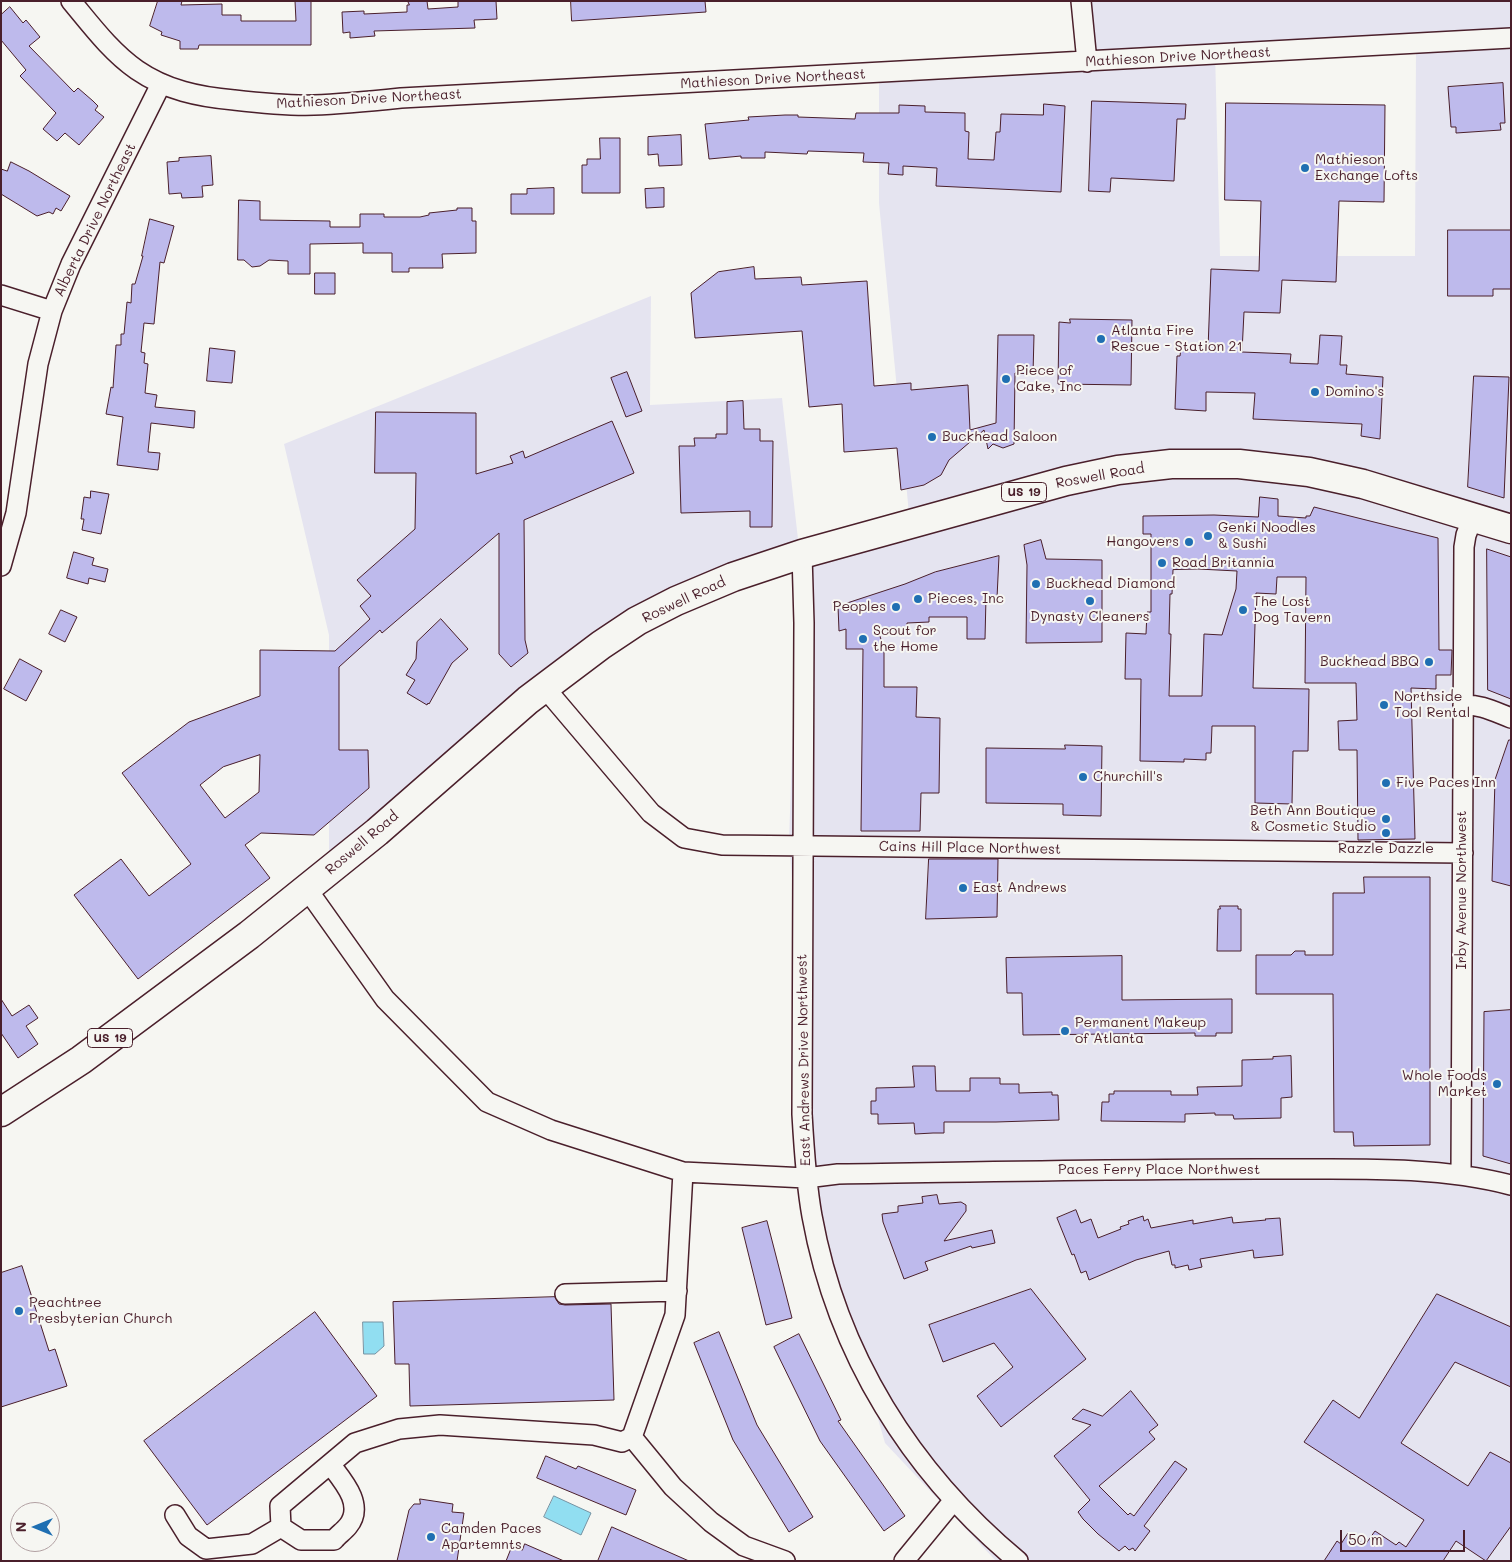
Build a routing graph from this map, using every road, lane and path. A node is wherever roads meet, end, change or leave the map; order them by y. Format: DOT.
graph roads {
  1 [pos="71,1"];
  2 [pos="1081,1"];
  3 [pos="1511,38"];
  4 [pos="1087,62"];
  5 [pos="161,84"];
  6 [pos="1,295"];
  7 [pos="52,311"];
  8 [pos="1473,517"];
  9 [pos="1511,529"];
  10 [pos="802,554"];
  11 [pos="1,566"];
  12 [pos="545,688"];
  13 [pos="1464,705"];
  14 [pos="1511,718"];
  15 [pos="803,847"];
  16 [pos="1463,853"];
  17 [pos="307,889"];
  18 [pos="1,1112"];
  19 [pos="683,1172"];
  20 [pos="1461,1174"];
  21 [pos="806,1178"];
  22 [pos="1511,1185"];
  23 [pos="677,1291"];
  24 [pos="565,1294"];
  25 [pos="632,1437"];
  26 [pos="330,1464"];
  27 [pos="954,1500"];
  28 [pos="175,1515"];
  29 [pos="281,1527"];
  30 [pos="785,1561"];
  31 [pos="904,1561"];
  32 [pos="1018,1561"];
  1 -- 5 [label="street, Mathieson Drive Northeast"];
  2 -- 4 [label="street"];
  3 -- 4 [label="street, Mathieson Drive Northeast"];
  4 -- 5 [label="street, Mathieson Drive Northeast"];
  5 -- 7 [label="street, Alberta Drive Northeast"];
  6 -- 7 [label="street"];
  7 -- 11 [label="street, Alberta Drive Northeast"];
  8 -- 9 [label="main road, Roswell Road / US 19"];
  8 -- 10 [label="main road, Roswell Road / US 19"];
  8 -- 13 [label="street, Irby Avenue Northwest"];
  10 -- 12 [label="main road, Roswell Road / US 19"];
  10 -- 15 [label="street, East Andrews Drive Northwest"];
  12 -- 15 [label="street, Cains Hill Place Northwest"];
  12 -- 17 [label="main road, Roswell Road / US 19"];
  13 -- 14 [label="street"];
  13 -- 16 [label="street, Irby Avenue Northwest"];
  15 -- 16 [label="street, Cains Hill Place Northwest"];
  15 -- 21 [label="street, East Andrews Drive Northwest"];
  16 -- 20 [label="street, Irby Avenue Northwest"];
  17 -- 18 [label="main road, Roswell Road / US 19"];
  17 -- 19 [label="street, Paces Ferry Place Northwest"];
  19 -- 21 [label="street, Paces Ferry Place Northwest"];
  19 -- 23 [label="street"];
  20 -- 21 [label="street, Paces Ferry Place Northwest"];
  20 -- 22 [label="street, Paces Ferry Place Northwest"];
  21 -- 27 [label="street, East Andrews Drive Northwest"];
  23 -- 24 [label="street"];
  23 -- 25 [label="street"];
  25 -- 26 [label="street"];
  25 -- 30 [label="street"];
  26 -- 29 [label="street"];
  26 -- 29 [label="street"];
  27 -- 31 [label="street"];
  27 -- 32 [label="street, East Andrews Drive Northwest"];
  28 -- 29 [label="street"];
}
